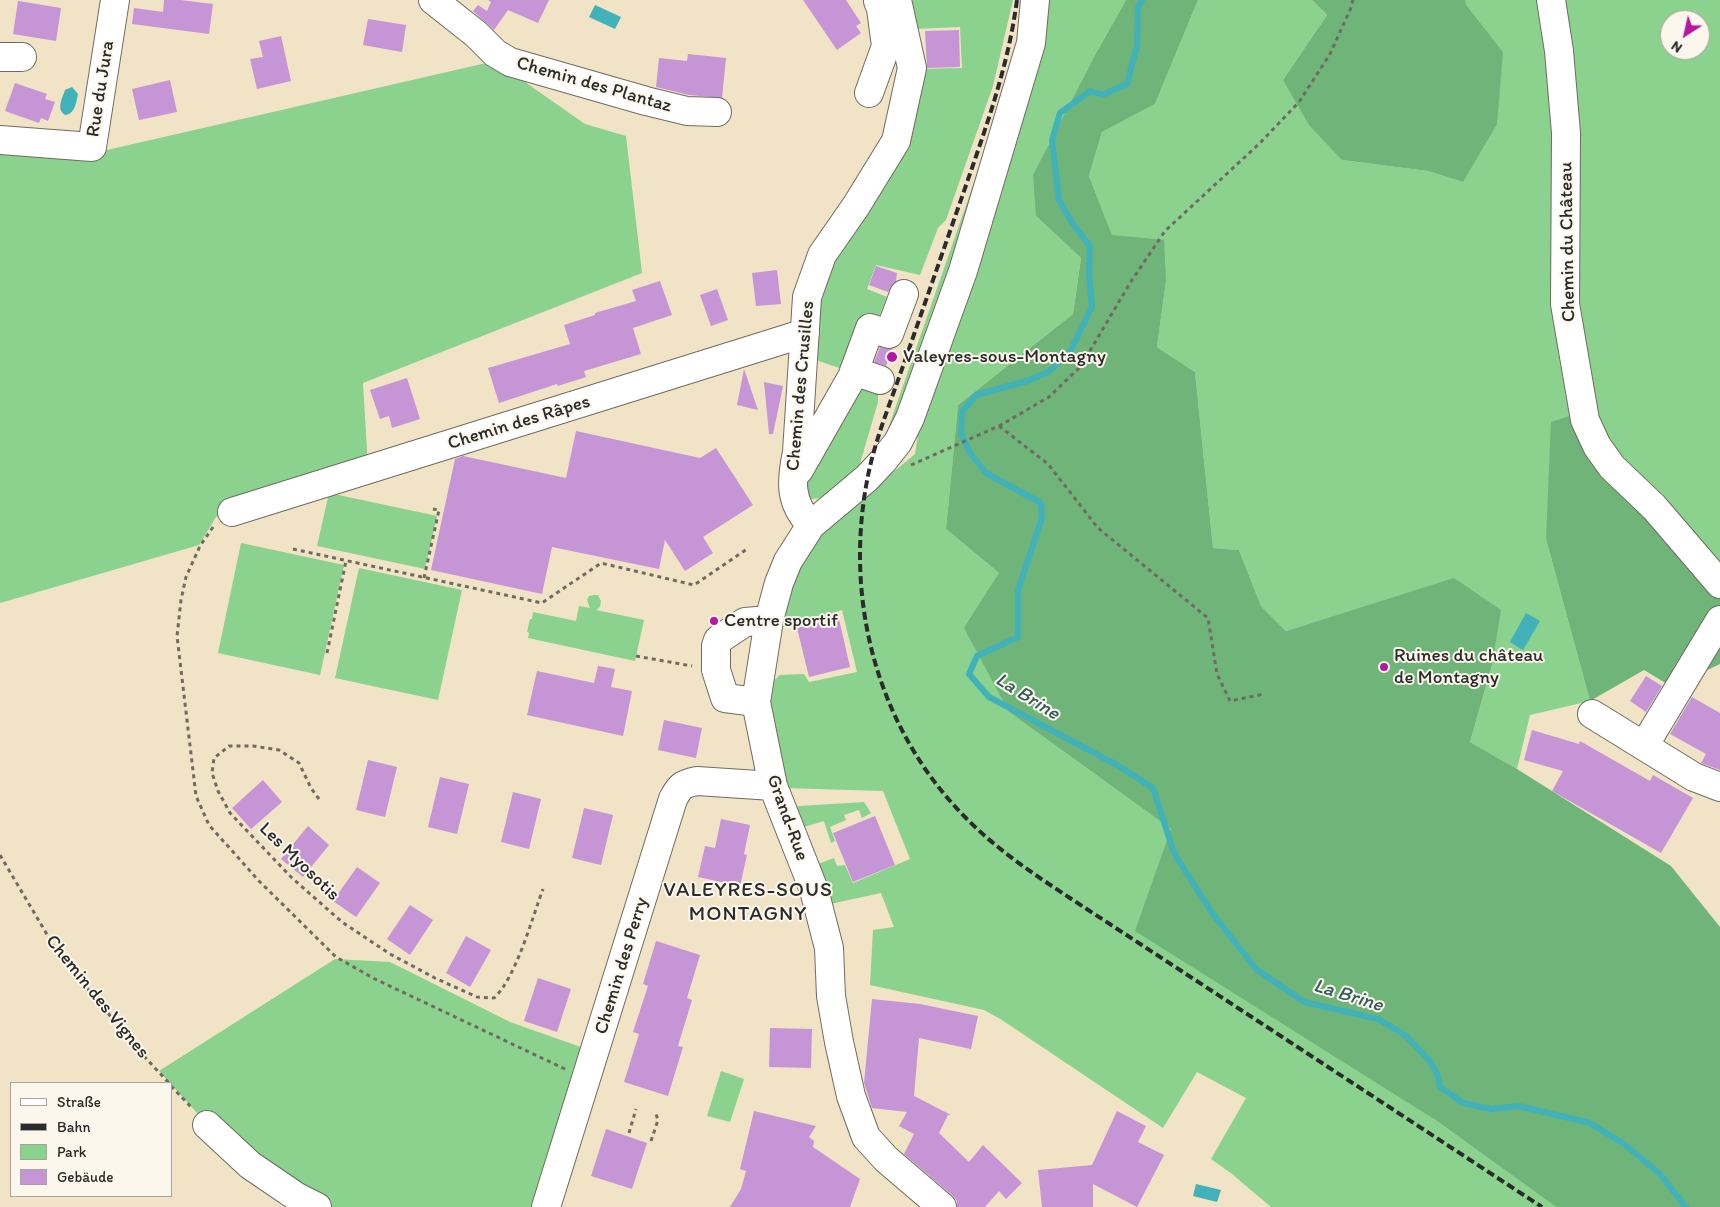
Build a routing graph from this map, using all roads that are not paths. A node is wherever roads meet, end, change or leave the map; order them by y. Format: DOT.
graph roads {
  1 [pos="114,0"];
  2 [pos="433,0"];
  3 [pos="878,0"];
  4 [pos="897,0"];
  5 [pos="1035,0"];
  6 [pos="1551,0"];
  7 [pos="869,93"];
  8 [pos="717,112"];
  9 [pos="0,140"];
  10 [pos="904,294"];
  11 [pos="806,333"];
  12 [pos="854,371"];
  13 [pos="880,380"];
  14 [pos="792,476"];
  15 [pos="232,512"];
  16 [pos="811,525"];
  17 [pos="1718,579"];
  18 [pos="769,620"];
  19 [pos="1720,620"];
  20 [pos="756,702"];
  21 [pos="1592,714"];
  22 [pos="1644,746"];
  23 [pos="773,786"];
  24 [pos="1720,787"];
  25 [pos="207,1126"];
  26 [pos="317,1207"];
  27 [pos="546,1207"];
  28 [pos="942,1207"];
  1 -- 9 [label="street, Rue du Jura"];
  2 -- 8 [label="street, Chemin des Plantaz"];
  3 -- 7 [label="street"];
  4 -- 11 [label="street, Chemin des Crusilles"];
  5 -- 16 [label="street, Grand-Rue"];
  6 -- 17 [label="street, Chemin du Château"];
  10 -- 12 [label="street"];
  11 -- 14 [label="street, Chemin des Crusilles"];
  11 -- 15 [label="street, Chemin des Râpes"];
  12 -- 13 [label="street"];
  12 -- 14 [label="street"];
  14 -- 16 [label="street, Chemin des Crusilles"];
  16 -- 18 [label="street, Grand-Rue"];
  18 -- 20 [label="street, Grand-Rue"];
  18 -- 20 [label="street"];
  19 -- 22 [label="street"];
  20 -- 23 [label="street, Grand-Rue"];
  21 -- 22 [label="street"];
  22 -- 24 [label="street"];
  23 -- 27 [label="street, Chemin des Perry"];
  23 -- 28 [label="street, Grand-Rue"];
  25 -- 26 [label="street"];
}
